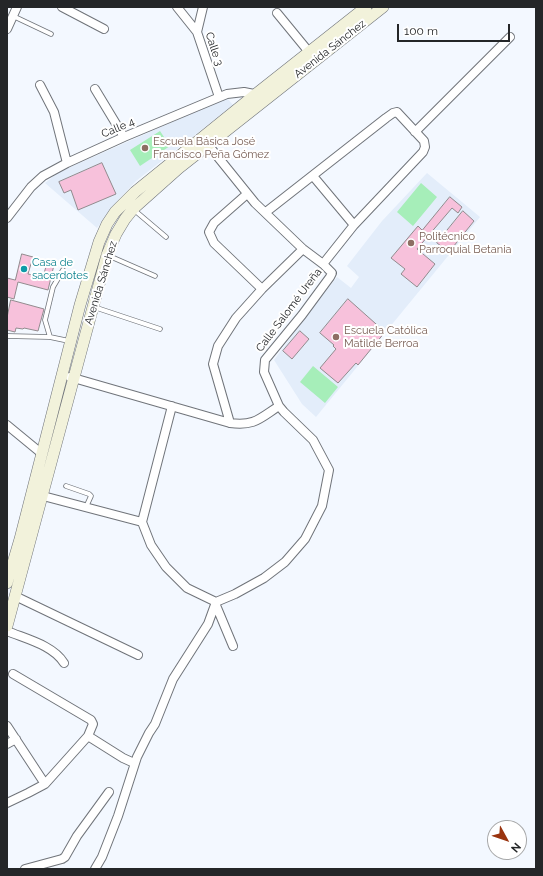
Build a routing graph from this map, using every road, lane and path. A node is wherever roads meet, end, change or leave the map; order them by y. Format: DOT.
graph roads {
  1 [pos="17,7"];
  2 [pos="62,7"];
  3 [pos="178,7"];
  4 [pos="203,7"];
  5 [pos="366,7"];
  6 [pos="383,7"];
  7 [pos="277,13"];
  8 [pos="13,16"];
  9 [pos="7,29"];
  10 [pos="104,29"];
  11 [pos="197,32"];
  12 [pos="51,34"];
  13 [pos="510,37"];
  14 [pos="309,52"];
  15 [pos="40,84"];
  16 [pos="95,89"];
  17 [pos="256,94"];
  18 [pos="219,98"];
  19 [pos="269,98"];
  20 [pos="415,132"];
  21 [pos="124,137"];
  22 [pos="205,142"];
  23 [pos="67,162"];
  24 [pos="312,176"];
  25 [pos="247,194"];
  26 [pos="133,208"];
  27 [pos="266,212"];
  28 [pos="7,218"];
  29 [pos="354,225"];
  30 [pos="166,237"];
  31 [pos="303,249"];
  32 [pos="107,255"];
  33 [pos="323,264"];
  34 [pos="64,270"];
  35 [pos="155,276"];
  36 [pos="262,290"];
  37 [pos="80,305"];
  38 [pos="92,307"];
  39 [pos="160,329"];
  40 [pos="7,336"];
  41 [pos="50,337"];
  42 [pos="71,341"];
  43 [pos="62,375"];
  44 [pos="74,379"];
  45 [pos="172,406"];
  46 [pos="279,406"];
  47 [pos="230,423"];
  48 [pos="7,425"];
  49 [pos="41,453"];
  50 [pos="66,486"];
  51 [pos="42,496"];
  52 [pos="86,507"];
  53 [pos="142,522"];
  54 [pos="7,583"];
  55 [pos="15,596"];
  56 [pos="215,603"];
  57 [pos="7,626"];
  58 [pos="7,630"];
  59 [pos="233,646"];
  60 [pos="138,654"];
  61 [pos="64,663"];
  62 [pos="13,674"];
  63 [pos="7,726"];
  64 [pos="88,736"];
  65 [pos="16,739"];
  66 [pos="7,744"];
  67 [pos="134,763"];
  68 [pos="45,784"];
  69 [pos="109,792"];
  70 [pos="7,802"];
  71 [pos="25,869"];
  72 [pos="95,869"];
  1 -- 8 [label="street"];
  2 -- 10 [label="street"];
  3 -- 11 [label="street"];
  4 -- 11 [label="street, Calle 3"];
  5 -- 14 [label="street, Avenida Sánchez"];
  6 -- 19 [label="street, Avenida Sánchez"];
  7 -- 14 [label="street"];
  8 -- 9 [label="street"];
  8 -- 12 [label="lane"];
  11 -- 18 [label="street, Calle 3"];
  13 -- 20 [label="street"];
  14 -- 17 [label="street, Avenida Sánchez"];
  15 -- 23 [label="street"];
  16 -- 21 [label="street"];
  17 -- 18 [label="street, Calle 4"];
  17 -- 19 [label="street, Calle 4"];
  17 -- 22 [label="street, Avenida Sánchez"];
  18 -- 21 [label="street, Calle 4"];
  19 -- 22 [label="street, Avenida Sánchez"];
  20 -- 24 [label="street"];
  20 -- 29 [label="street"];
  21 -- 23 [label="street, Calle 4"];
  22 -- 25 [label="street, Calle Salomé Ureña"];
  22 -- 26 [label="street, Avenida Sánchez"];
  22 -- 37 [label="street, Avenida Sánchez"];
  23 -- 28 [label="street, Calle 4"];
  24 -- 27 [label="street"];
  24 -- 29 [label="street"];
  25 -- 27 [label="street, Calle Salomé Ureña"];
  25 -- 36 [label="street"];
  26 -- 30 [label="lane"];
  26 -- 32 [label="street, Avenida Sánchez"];
  27 -- 31 [label="street, Calle Salomé Ureña"];
  29 -- 33 [label="street"];
  31 -- 33 [label="street, Calle Salomé Ureña"];
  31 -- 36 [label="street"];
  32 -- 35 [label="lane"];
  32 -- 38 [label="street, Avenida Sánchez"];
  33 -- 46 [label="street, Calle Salomé Ureña"];
  34 -- 41 [label="lane"];
  36 -- 47 [label="street"];
  37 -- 38 [label="street"];
  37 -- 42 [label="street, Avenida Sánchez"];
  38 -- 39 [label="lane"];
  38 -- 44 [label="street, Avenida Sánchez"];
  40 -- 41 [label="lane"];
  41 -- 42 [label="lane"];
  42 -- 43 [label="street, Avenida Sánchez"];
  43 -- 44 [label="street"];
  43 -- 49 [label="street, Avenida Sánchez"];
  44 -- 45 [label="street"];
  44 -- 51 [label="street, Avenida Sánchez"];
  45 -- 47 [label="street"];
  45 -- 53 [label="street"];
  46 -- 47 [label="street"];
  46 -- 56 [label="street, Calle Salomé Ureña"];
  48 -- 49 [label="street"];
  49 -- 54 [label="street, Avenida Sánchez"];
  50 -- 52 [label="lane"];
  51 -- 52 [label="street"];
  51 -- 55 [label="street, Avenida Sánchez"];
  52 -- 53 [label="street"];
  53 -- 56 [label="street"];
  55 -- 57 [label="street, Avenida Sánchez"];
  55 -- 60 [label="street"];
  56 -- 59 [label="street"];
  56 -- 67 [label="street"];
  58 -- 61 [label="street"];
  62 -- 64 [label="street"];
  63 -- 65 [label="street"];
  64 -- 67 [label="street"];
  64 -- 68 [label="street"];
  65 -- 66 [label="street"];
  65 -- 68 [label="street"];
  67 -- 72 [label="street"];
  68 -- 70 [label="street"];
  69 -- 71 [label="street"];
}
